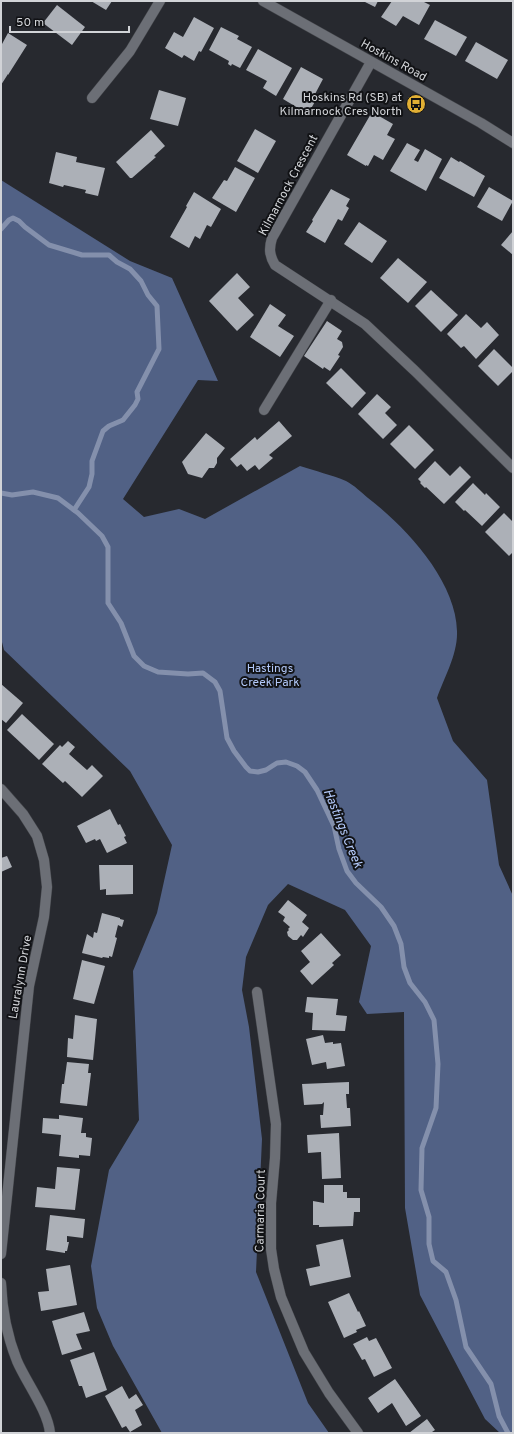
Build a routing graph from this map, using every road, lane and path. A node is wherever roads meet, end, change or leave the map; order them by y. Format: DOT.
graph roads {
  1 [pos="160,1"];
  2 [pos="263,1"];
  3 [pos="371,62"];
  4 [pos="92,98"];
  5 [pos="513,143"];
  6 [pos="331,300"];
  7 [pos="264,410"];
  8 [pos="513,468"];
  9 [pos="1,789"];
  10 [pos="257,992"];
  11 [pos="3,1218"];
  12 [pos="1,1254"];
  13 [pos="1,1283"];
  14 [pos="50,1433"];
  15 [pos="358,1433"];
  1 -- 4 [label="street"];
  2 -- 3 [label="street, Hoskins Road"];
  3 -- 5 [label="street, Hoskins Road"];
  3 -- 6 [label="street, Kilmarnock Crescent"];
  6 -- 7 [label="street"];
  6 -- 8 [label="street, Kilmarnock Crescent"];
  9 -- 11 [label="street, Lauralynn Drive"];
  10 -- 15 [label="street, Carmaria Court"];
  11 -- 12 [label="street, Lauralynn Drive"];
  13 -- 14 [label="street"];
}
